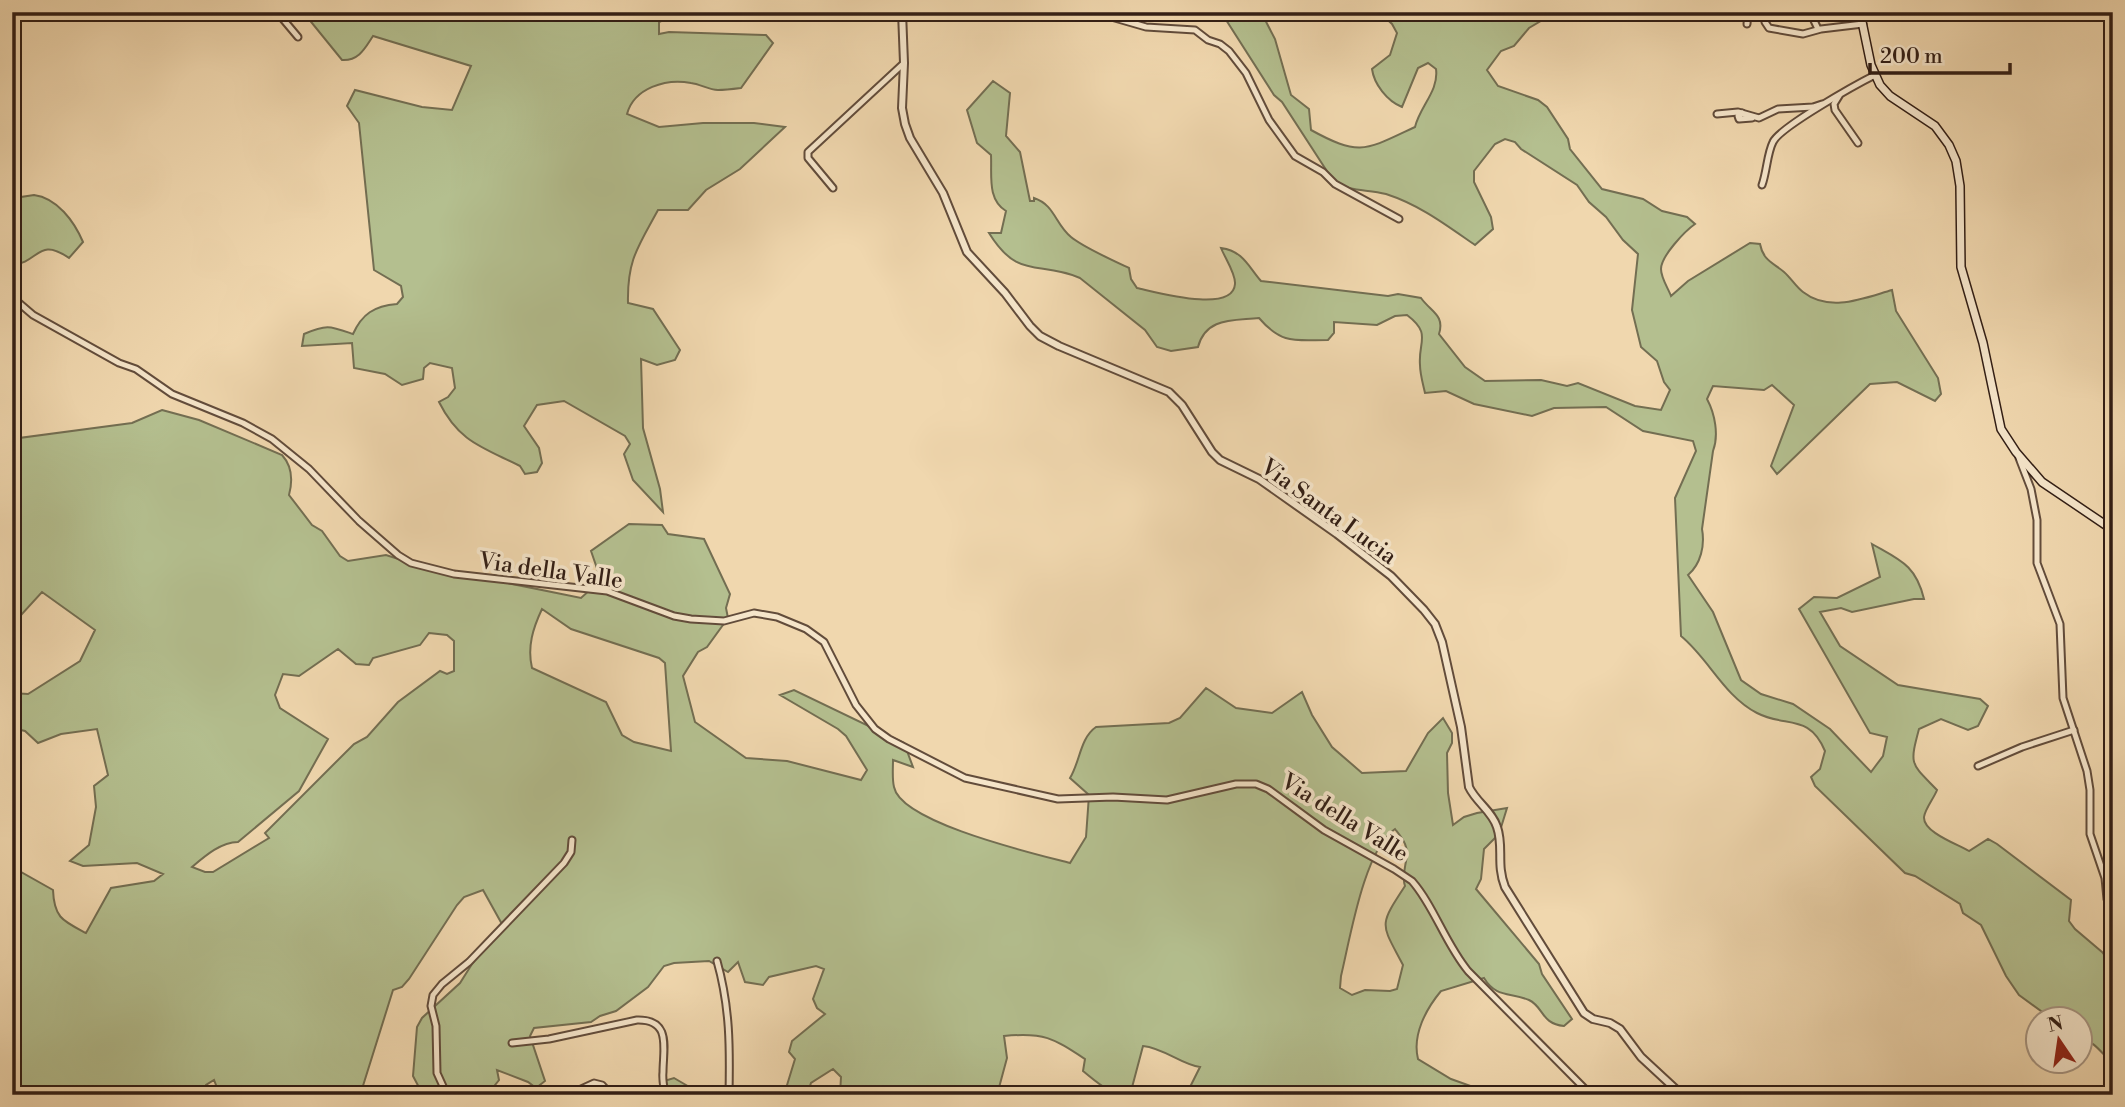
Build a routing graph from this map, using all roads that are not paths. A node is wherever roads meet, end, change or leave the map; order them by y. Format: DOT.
graph roads {
  1 [pos="278,12"];
  2 [pos="902,12"];
  3 [pos="1094,12"];
  4 [pos="1748,12"];
  5 [pos="1810,12"];
  6 [pos="1860,12"];
  7 [pos="1765,22"];
  8 [pos="1747,24"];
  9 [pos="1863,24"];
  10 [pos="1818,29"];
  11 [pos="298,37"];
  12 [pos="904,63"];
  13 [pos="1875,75"];
  14 [pos="1841,93"];
  15 [pos="1826,101"];
  16 [pos="1717,114"];
  17 [pos="1858,143"];
  18 [pos="1762,185"];
  19 [pos="834,188"];
  20 [pos="1399,219"];
  21 [pos="12,298"];
  22 [pos="2016,452"];
  23 [pos="2113,530"];
  24 [pos="2074,730"];
  25 [pos="1978,766"];
  26 [pos="572,840"];
  27 [pos="2113,918"];
  28 [pos="717,961"];
  29 [pos="512,1043"];
  30 [pos="447,1095"];
  31 [pos="568,1095"];
  32 [pos="611,1095"];
  33 [pos="665,1095"];
  34 [pos="729,1095"];
  35 [pos="1591,1095"];
  36 [pos="1682,1095"];
  1 -- 11 [label="street"];
  2 -- 12 [label="street, Via Santa Lucia"];
  3 -- 20 [label="street"];
  4 -- 8 [label="street"];
  5 -- 10 [label="street"];
  6 -- 9 [label="main road"];
  7 -- 10 [label="street"];
  9 -- 10 [label="street"];
  9 -- 13 [label="main road"];
  12 -- 19 [label="street"];
  12 -- 36 [label="street, Via Santa Lucia"];
  13 -- 14 [label="street"];
  13 -- 22 [label="main road"];
  14 -- 15 [label="street"];
  14 -- 17 [label="street"];
  15 -- 16 [label="street"];
  15 -- 18 [label="street"];
  21 -- 35 [label="street, Via della Valle"];
  22 -- 23 [label="main road"];
  22 -- 24 [label="street"];
  24 -- 25 [label="street"];
  24 -- 27 [label="street"];
  26 -- 30 [label="street"];
  28 -- 34 [label="street"];
  29 -- 33 [label="street"];
  31 -- 32 [label="street"];
}
